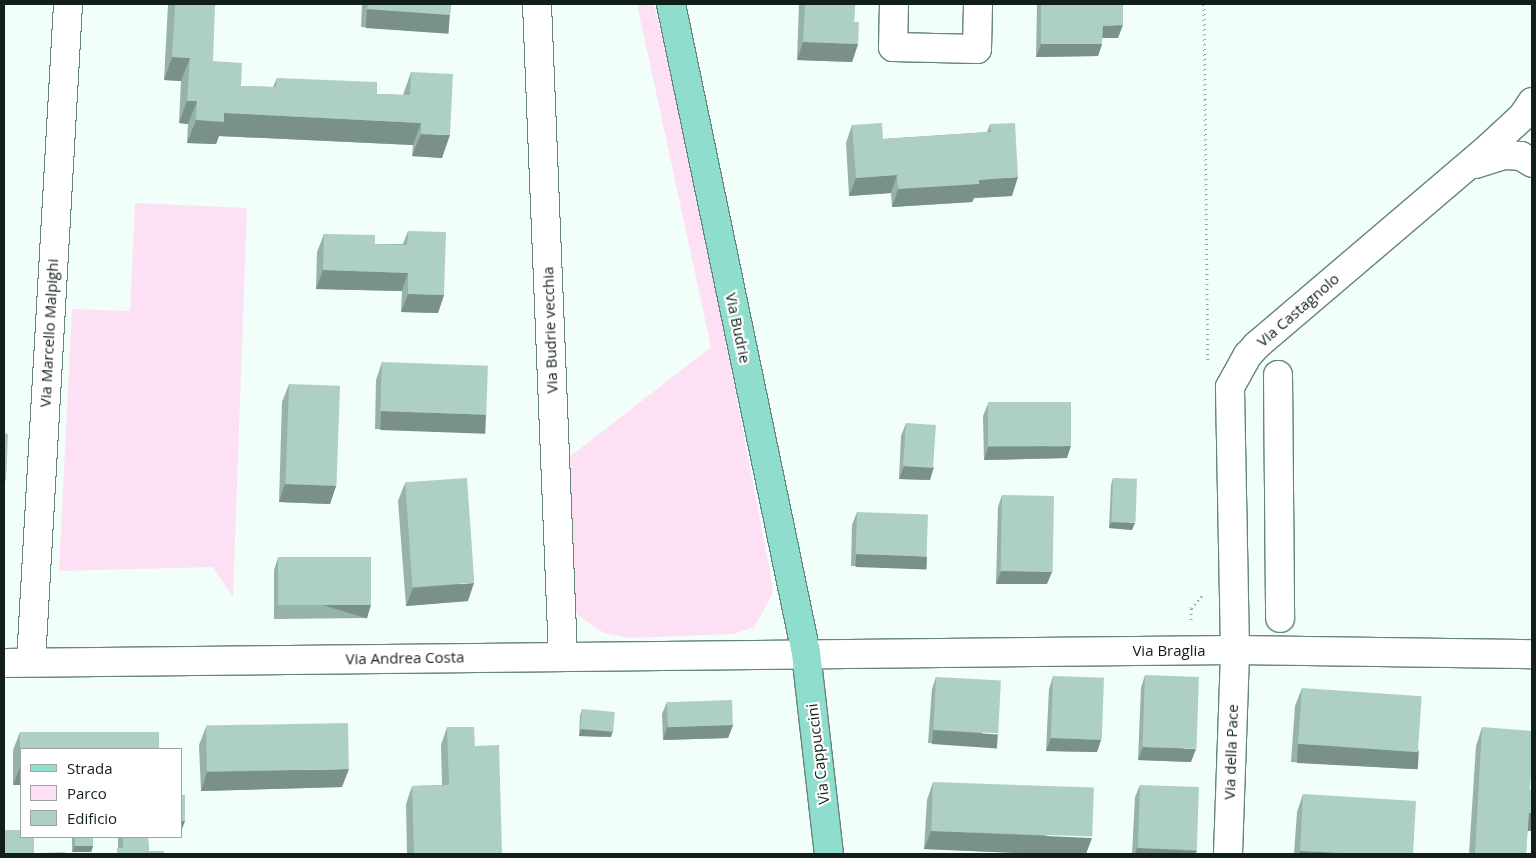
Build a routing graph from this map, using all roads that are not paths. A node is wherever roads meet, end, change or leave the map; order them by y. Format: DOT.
graph roads {
  1 [pos="68,4"];
  2 [pos="537,4"];
  3 [pos="671,4"];
  4 [pos="894,4"];
  5 [pos="978,4"];
  6 [pos="1532,102"];
  7 [pos="1532,163"];
  8 [pos="1463,170"];
  9 [pos="1278,375"];
  10 [pos="1280,618"];
  11 [pos="1235,650"];
  12 [pos="806,653"];
  13 [pos="1532,654"];
  14 [pos="563,656"];
  15 [pos="31,662"];
  16 [pos="4,663"];
  17 [pos="829,854"];
  18 [pos="1228,854"];
  1 -- 15 [label="street, Via Marcello Malpighi"];
  2 -- 14 [label="street, Via Budrie vecchia"];
  3 -- 12 [label="main road, Via Budrie"];
  4 -- 5 [label="street"];
  6 -- 8 [label="street, Via Castagnolo"];
  7 -- 8 [label="street, Via Castagnolo"];
  8 -- 11 [label="street, Via Castagnolo"];
  9 -- 10 [label="street"];
  11 -- 12 [label="street, Via Braglia"];
  11 -- 13 [label="street, Via Braglia"];
  11 -- 18 [label="street, Via della Pace"];
  12 -- 14 [label="street, Via Andrea Costa"];
  12 -- 17 [label="main road, Via Cappuccini"];
  14 -- 15 [label="street, Via Andrea Costa"];
  15 -- 16 [label="street, Via Andrea Costa"];
}
